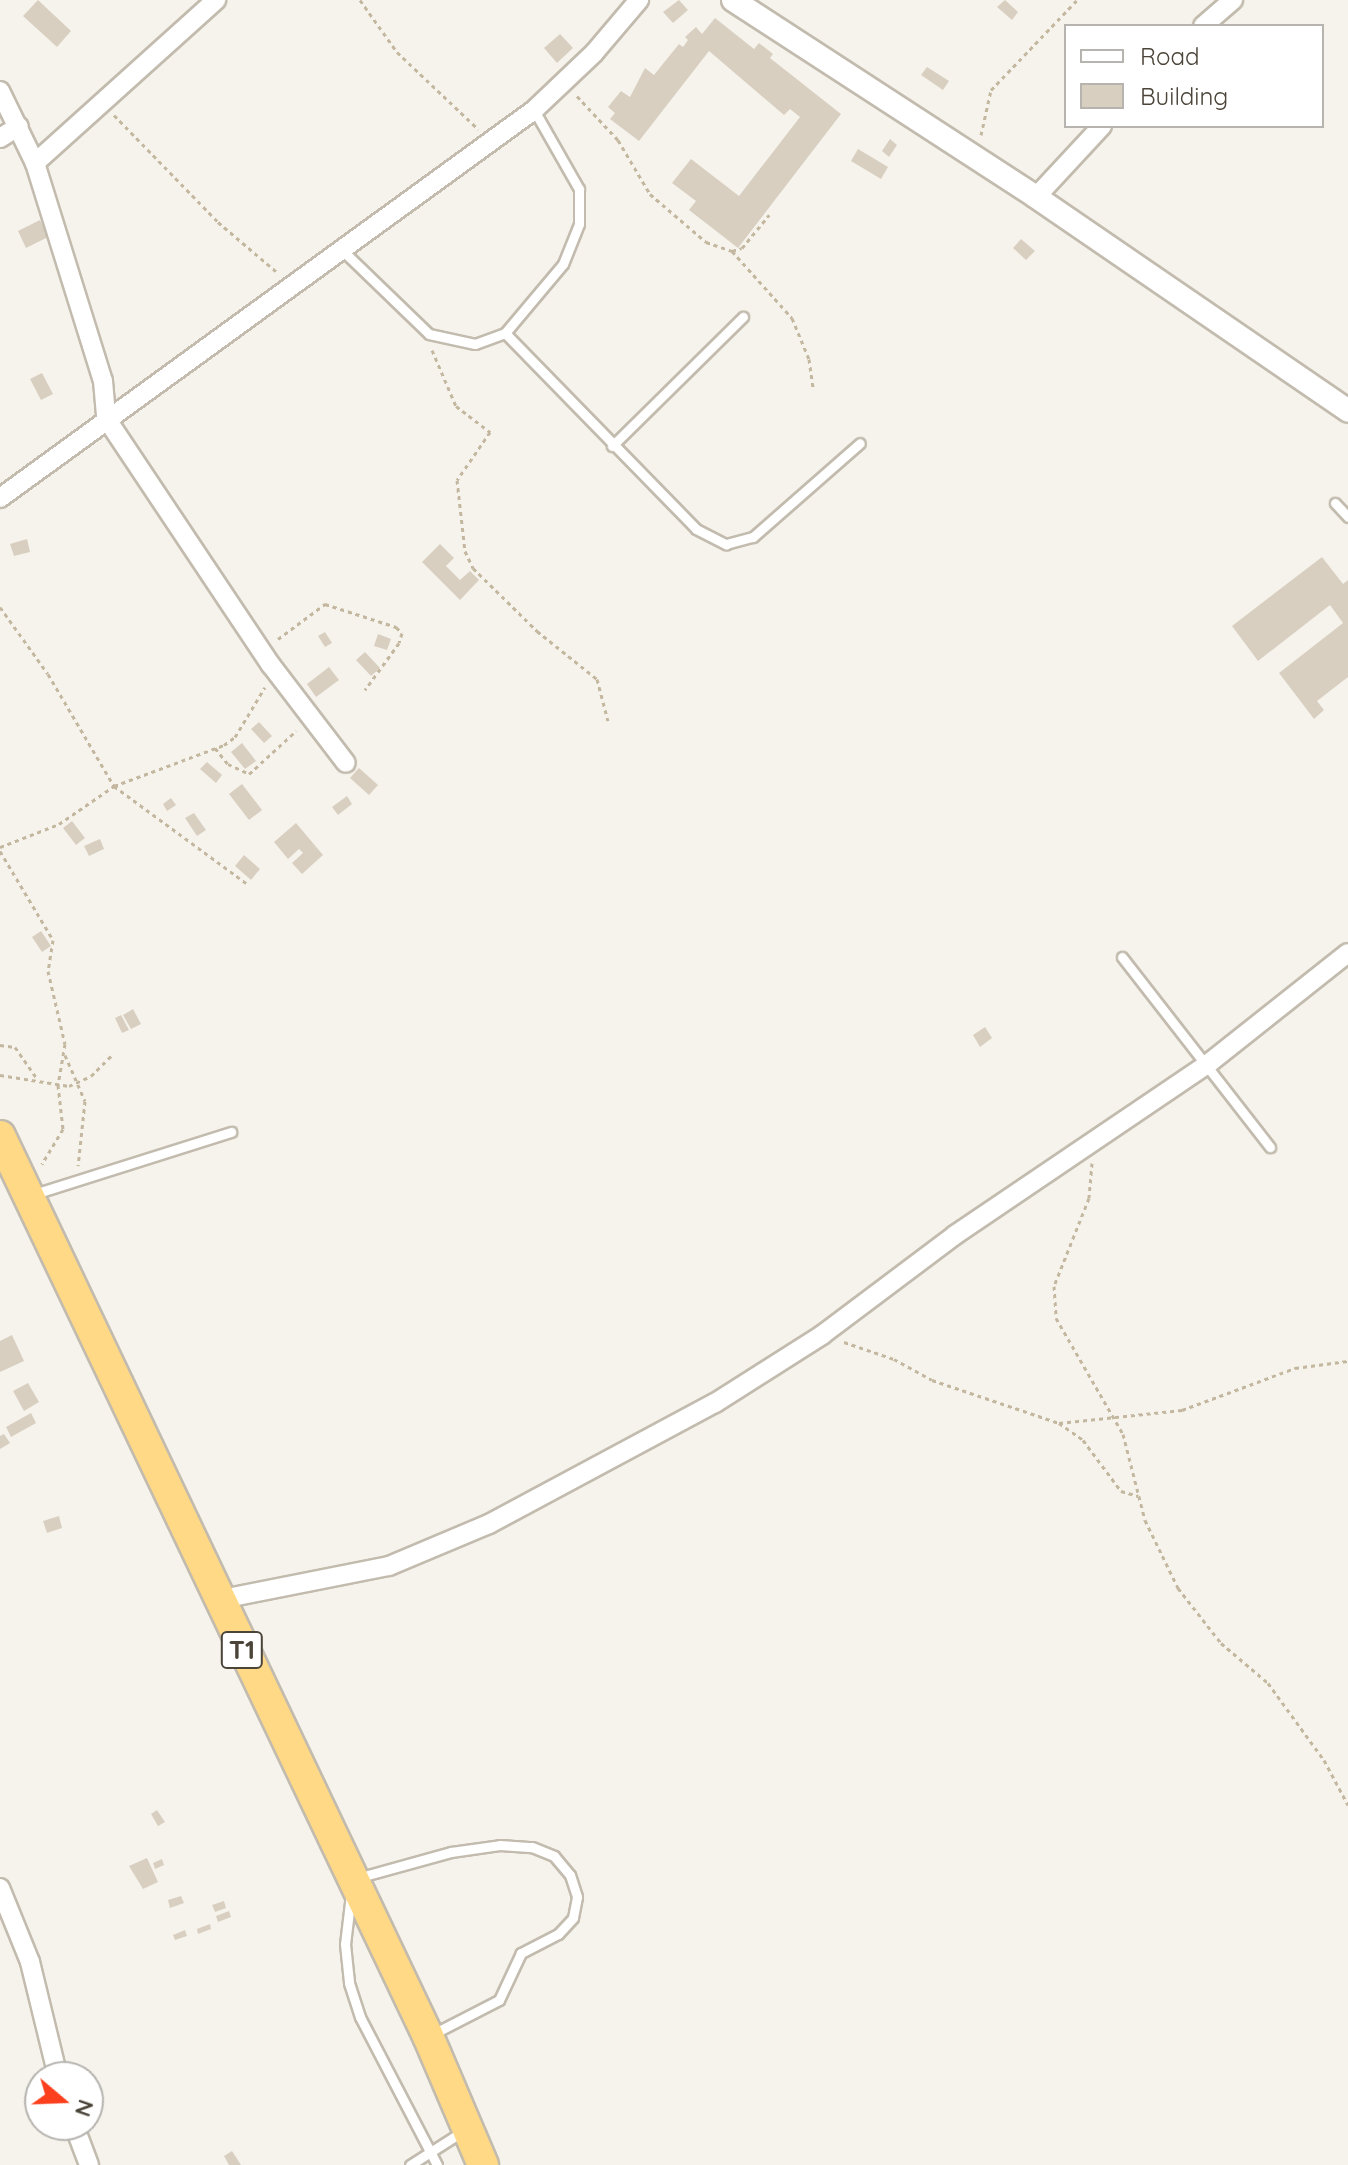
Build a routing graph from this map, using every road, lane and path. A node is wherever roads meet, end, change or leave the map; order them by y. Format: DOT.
graph roads {
  1 [pos="216,0"];
  2 [pos="360,0"];
  3 [pos="639,0"];
  4 [pos="733,0"];
  5 [pos="1077,0"];
  6 [pos="1233,0"];
  7 [pos="1205,24"];
  8 [pos="563,82"];
  9 [pos="0,91"];
  10 [pos="103,104"];
  11 [pos="534,110"];
  12 [pos="19,126"];
  13 [pos="1100,128"];
  14 [pos="0,138"];
  15 [pos="489,142"];
  16 [pos="978,159"];
  17 [pos="35,163"];
  18 [pos="1036,197"];
  19 [pos="769,215"];
  20 [pos="340,247"];
  21 [pos="732,251"];
  22 [pos="290,283"];
  23 [pos="743,317"];
  24 [pos="505,333"];
  25 [pos="429,334"];
  26 [pos="813,388"];
  27 [pos="1348,411"];
  28 [pos="106,418"];
  29 [pos="860,443"];
  30 [pos="612,446"];
  31 [pos="0,498"];
  32 [pos="1335,503"];
  33 [pos="1348,517"];
  34 [pos="0,607"];
  35 [pos="267,659"];
  36 [pos="365,690"];
  37 [pos="311,717"];
  38 [pos="608,721"];
  39 [pos="215,747"];
  40 [pos="346,763"];
  41 [pos="114,786"];
  42 [pos="0,849"];
  43 [pos="246,883"];
  44 [pos="1348,953"];
  45 [pos="1122,957"];
  46 [pos="0,1045"];
  47 [pos="113,1054"];
  48 [pos="65,1055"];
  49 [pos="1209,1063"];
  50 [pos="0,1075"];
  51 [pos="37,1079"];
  52 [pos="81,1083"];
  53 [pos="58,1085"];
  54 [pos="231,1132"];
  55 [pos="0,1136"];
  56 [pos="1090,1147"];
  57 [pos="1270,1147"];
  58 [pos="75,1179"];
  59 [pos="25,1190"];
  60 [pos="822,1335"];
  61 [pos="1348,1361"];
  62 [pos="1112,1416"];
  63 [pos="1059,1423"];
  64 [pos="1138,1496"];
  65 [pos="217,1600"];
  66 [pos="1348,1805"];
  67 [pos="353,1880"];
  68 [pos="0,1888"];
  69 [pos="428,2036"];
  70 [pos="54,2061"];
  71 [pos="468,2128"];
  72 [pos="80,2141"];
  73 [pos="431,2151"];
  74 [pos="89,2165"];
  75 [pos="410,2165"];
  76 [pos="437,2165"];
  77 [pos="483,2165"];
  1 -- 10 [label="street"];
  2 -- 15 [label="path"];
  3 -- 8 [label="street"];
  4 -- 16 [label="street"];
  5 -- 16 [label="path"];
  6 -- 7 [label="street"];
  8 -- 11 [label="street"];
  8 -- 21 [label="path"];
  9 -- 12 [label="street"];
  10 -- 17 [label="street"];
  10 -- 22 [label="path"];
  11 -- 15 [label="street"];
  11 -- 24 [label="lane"];
  12 -- 14 [label="street"];
  12 -- 17 [label="street"];
  13 -- 18 [label="street"];
  15 -- 20 [label="street"];
  16 -- 18 [label="street"];
  17 -- 28 [label="street"];
  18 -- 27 [label="street"];
  19 -- 21 [label="path"];
  20 -- 22 [label="street"];
  20 -- 25 [label="lane"];
  21 -- 26 [label="path"];
  22 -- 28 [label="street"];
  23 -- 30 [label="lane"];
  24 -- 25 [label="lane"];
  24 -- 30 [label="lane"];
  25 -- 38 [label="path"];
  28 -- 31 [label="street"];
  28 -- 35 [label="street"];
  29 -- 30 [label="lane"];
  32 -- 33 [label="lane"];
  34 -- 41 [label="path"];
  35 -- 36 [label="path"];
  35 -- 37 [label="street"];
  35 -- 39 [label="path"];
  37 -- 39 [label="path"];
  37 -- 40 [label="street"];
  39 -- 41 [label="path"];
  41 -- 42 [label="path"];
  41 -- 43 [label="path"];
  42 -- 48 [label="path"];
  44 -- 49 [label="street"];
  45 -- 49 [label="lane"];
  46 -- 51 [label="path"];
  47 -- 52 [label="path"];
  48 -- 52 [label="path"];
  48 -- 53 [label="path"];
  49 -- 56 [label="street"];
  49 -- 57 [label="lane"];
  50 -- 51 [label="path"];
  51 -- 53 [label="path"];
  52 -- 53 [label="path"];
  52 -- 58 [label="path"];
  53 -- 59 [label="path"];
  54 -- 58 [label="lane"];
  55 -- 59 [label="highway, T1"];
  56 -- 60 [label="street"];
  56 -- 62 [label="path"];
  58 -- 59 [label="lane"];
  59 -- 65 [label="highway, T1"];
  60 -- 63 [label="path"];
  60 -- 65 [label="street"];
  61 -- 62 [label="path"];
  62 -- 63 [label="path"];
  62 -- 64 [label="path"];
  63 -- 64 [label="path"];
  64 -- 66 [label="path"];
  65 -- 67 [label="highway, T1"];
  67 -- 69 [label="highway, T1"];
  67 -- 69 [label="lane"];
  67 -- 73 [label="lane"];
  68 -- 70 [label="street"];
  69 -- 71 [label="highway, T1"];
  71 -- 73 [label="lane"];
  71 -- 77 [label="highway, T1"];
  72 -- 74 [label="street"];
  73 -- 75 [label="lane"];
  73 -- 76 [label="lane"];
}
